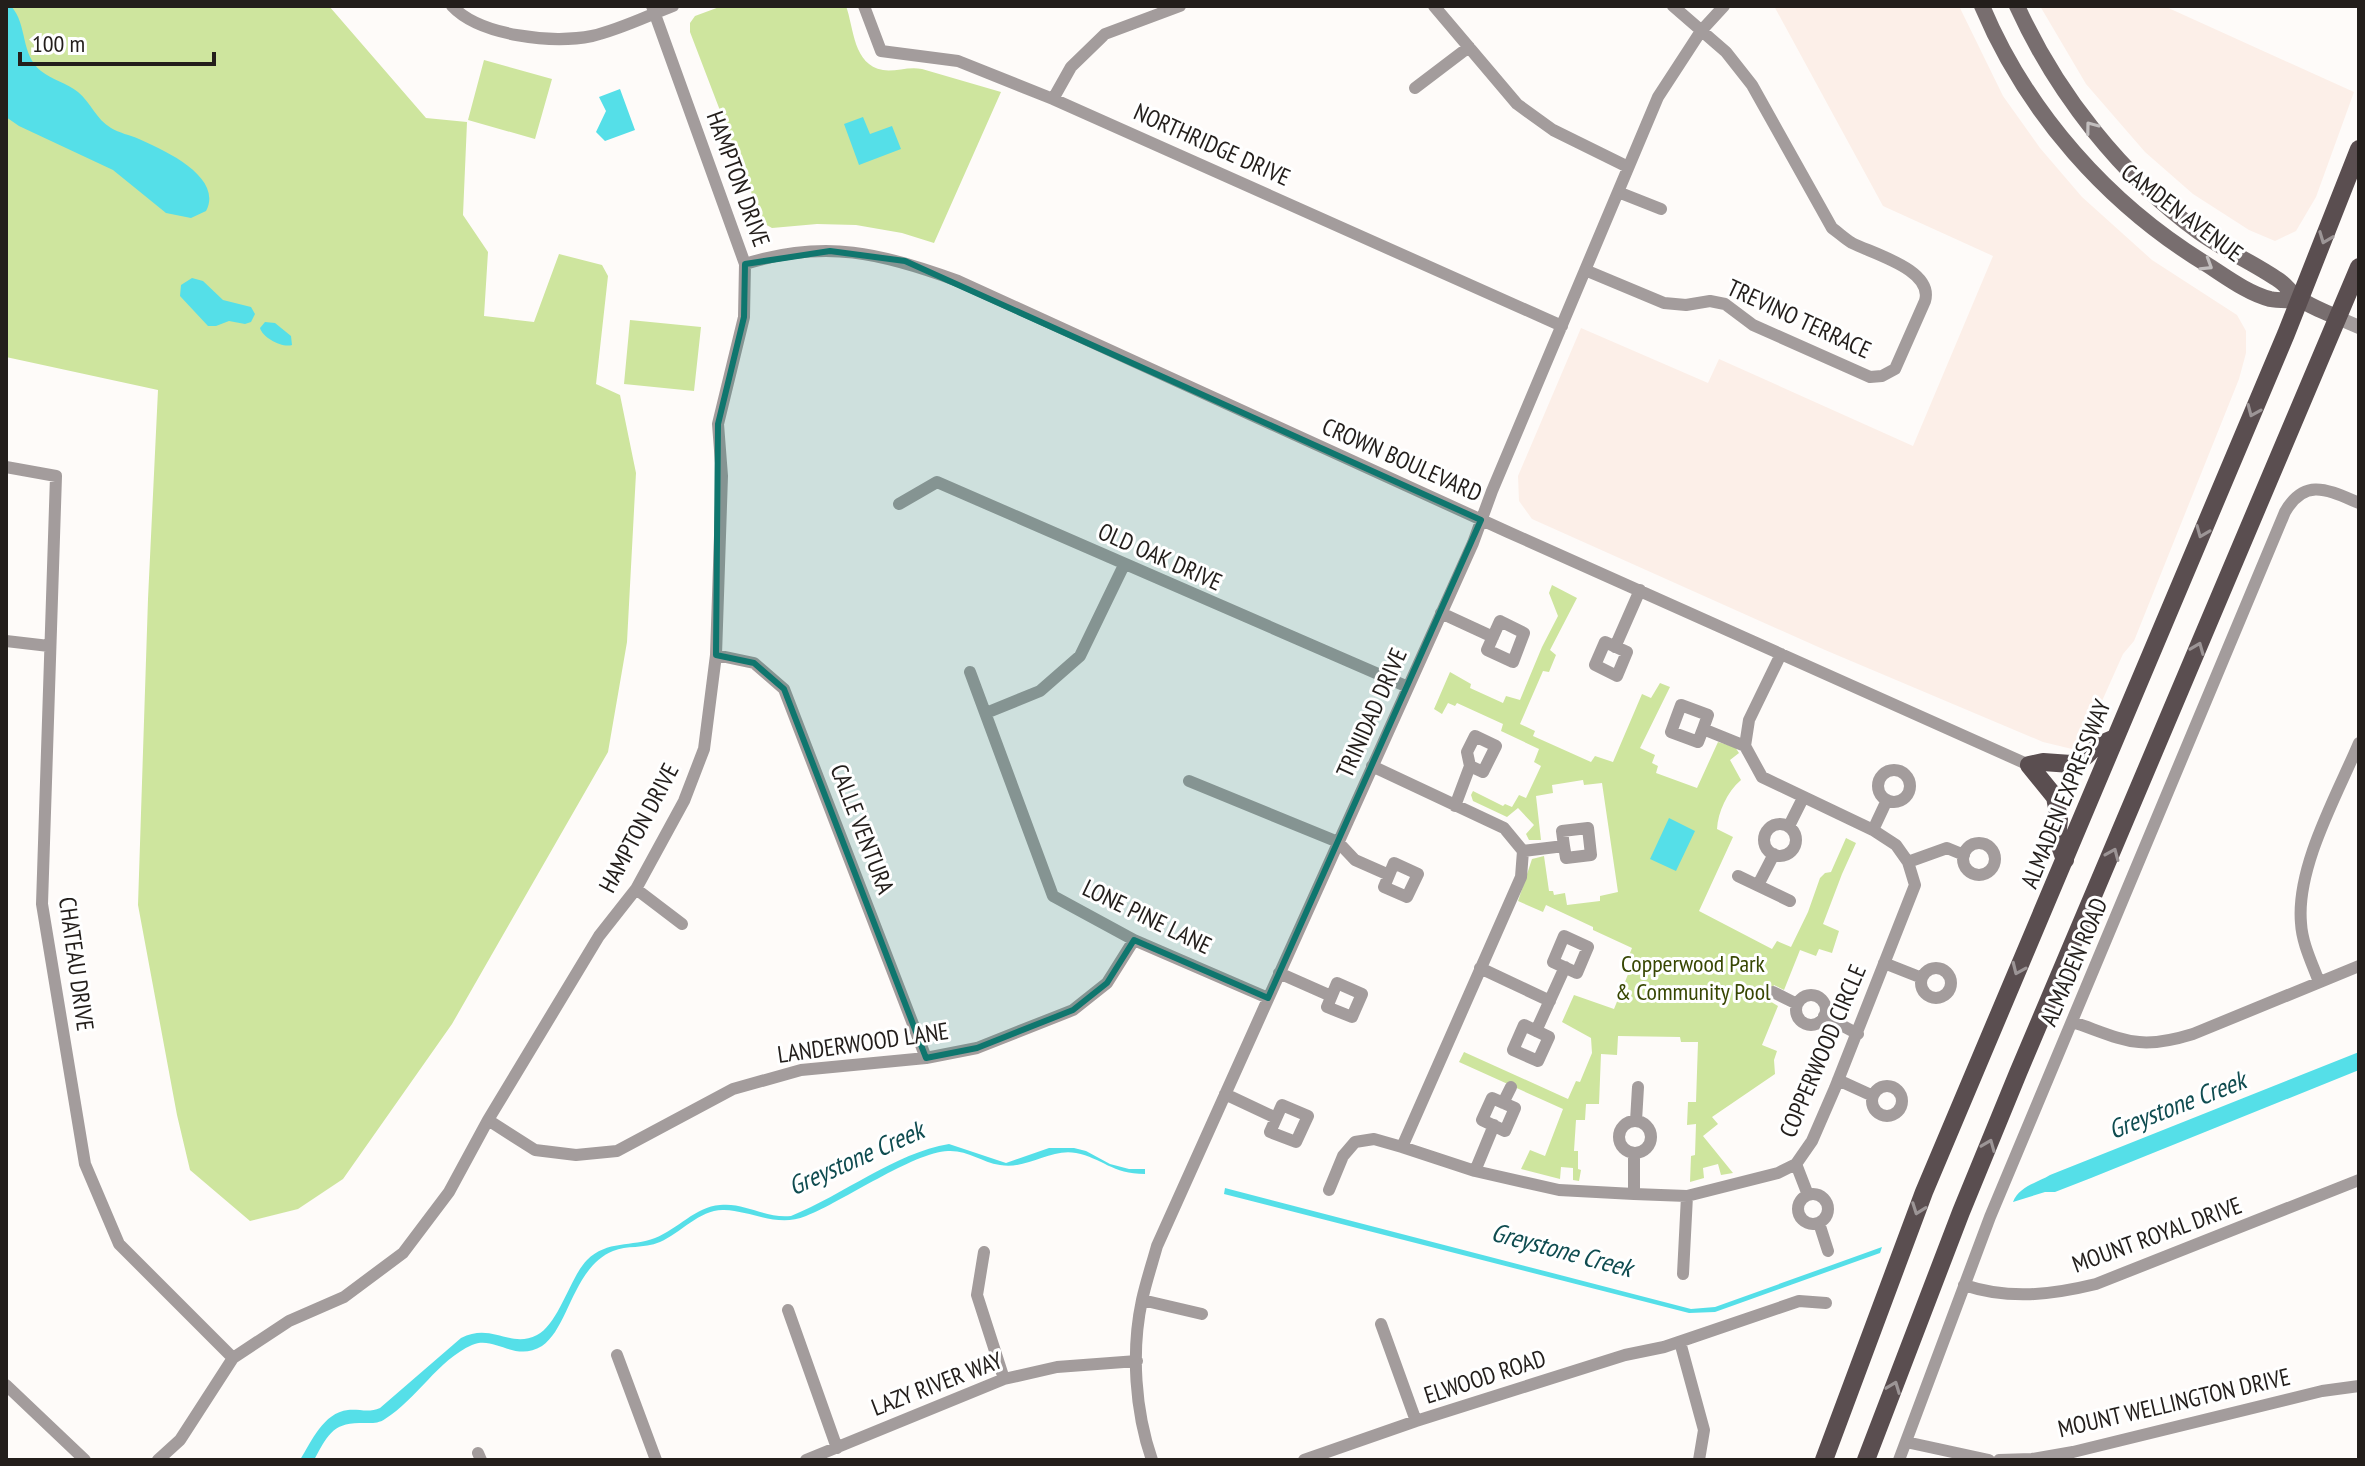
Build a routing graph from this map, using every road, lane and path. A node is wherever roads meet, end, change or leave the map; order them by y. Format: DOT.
graph roads {
  1 [pos="452,6"];
  2 [pos="673,6"];
  3 [pos="864,6"];
  4 [pos="1180,6"];
  5 [pos="1434,6"];
  6 [pos="1673,6"];
  7 [pos="1724,6"];
  8 [pos="1982,6"];
  9 [pos="2017,6"];
  10 [pos="654,9"];
  11 [pos="1701,31"];
  12 [pos="1469,47"];
  13 [pos="1415,88"];
  14 [pos="1053,99"];
  15 [pos="2359,149"];
  16 [pos="1628,167"];
  17 [pos="1618,192"];
  18 [pos="1661,209"];
  19 [pos="745,264"];
  20 [pos="2359,267"];
  21 [pos="1585,270"];
  22 [pos="2300,300"];
  23 [pos="2338,318"];
  24 [pos="1562,326"];
  25 [pos="2359,327"];
  26 [pos="6,467"];
  27 [pos="2359,503"];
  28 [pos="899,504"];
  29 [pos="1481,520"];
  30 [pos="1124,565"];
  31 [pos="1640,590"];
  32 [pos="1441,613"];
  33 [pos="1493,637"];
  34 [pos="6,641"];
  35 [pos="49,646"];
  36 [pos="1615,647"];
  37 [pos="1781,654"];
  38 [pos="716,655"];
  39 [pos="970,672"];
  40 [pos="1408,687"];
  41 [pos="986,713"];
  42 [pos="1703,729"];
  43 [pos="2115,738"];
  44 [pos="2359,743"];
  45 [pos="1745,746"];
  46 [pos="1908,758"];
  47 [pos="2029,765"];
  48 [pos="1372,766"];
  49 [pos="1470,766"];
  50 [pos="1901,772"];
  51 [pos="1189,781"];
  52 [pos="1803,798"];
  53 [pos="1887,800"];
  54 [pos="1455,806"];
  55 [pos="1789,826"];
  56 [pos="1873,830"];
  57 [pos="1338,842"];
  58 [pos="1564,846"];
  59 [pos="1523,851"];
  60 [pos="1774,854"];
  61 [pos="1964,855"];
  62 [pos="2065,860"];
  63 [pos="1908,862"];
  64 [pos="1389,875"];
  65 [pos="1738,876"];
  66 [pos="1758,885"];
  67 [pos="636,889"];
  68 [pos="1790,901"];
  69 [pos="682,924"];
  70 [pos="1134,940"];
  71 [pos="1884,963"];
  72 [pos="2359,966"];
  73 [pos="1565,967"];
  74 [pos="1480,968"];
  75 [pos="1279,973"];
  76 [pos="1922,978"];
  77 [pos="2319,982"];
  78 [pos="1773,992"];
  79 [pos="1331,996"];
  80 [pos="1268,998"];
  81 [pos="1550,1001"];
  82 [pos="1797,1004"];
  83 [pos="1824,1016"];
  84 [pos="2073,1022"];
  85 [pos="1536,1031"];
  86 [pos="1858,1034"];
  87 [pos="926,1058"];
  88 [pos="1838,1080"];
  89 [pos="1511,1087"];
  90 [pos="1638,1087"];
  91 [pos="1225,1094"];
  92 [pos="1873,1096"];
  93 [pos="1901,1106"];
  94 [pos="1915,1111"];
  95 [pos="1276,1118"];
  96 [pos="488,1120"];
  97 [pos="1636,1121"];
  98 [pos="1402,1147"];
  99 [pos="1634,1153"];
  100 [pos="1796,1164"];
  101 [pos="1475,1171"];
  102 [pos="2359,1180"];
  103 [pos="1329,1190"];
  104 [pos="1634,1194"];
  105 [pos="1808,1195"];
  106 [pos="1687,1196"];
  107 [pos="1819,1223"];
  108 [pos="1828,1251"];
  109 [pos="984,1252"];
  110 [pos="1683,1274"];
  111 [pos="1964,1285"];
  112 [pos="1142,1300"];
  113 [pos="1826,1303"];
  114 [pos="788,1310"];
  115 [pos="1202,1314"];
  116 [pos="1381,1324"];
  117 [pos="1680,1342"];
  118 [pos="617,1355"];
  119 [pos="233,1358"];
  120 [pos="1137,1361"];
  121 [pos="1004,1379"];
  122 [pos="6,1385"];
  123 [pos="2359,1386"];
  124 [pos="1416,1421"];
  125 [pos="1906,1442"];
  126 [pos="837,1448"];
  127 [pos="85,1460"];
  128 [pos="158,1460"];
  129 [pos="656,1460"];
  130 [pos="806,1460"];
  131 [pos="1152,1460"];
  132 [pos="1304,1460"];
  133 [pos="1699,1460"];
  134 [pos="1824,1460"];
  135 [pos="1866,1460"];
  136 [pos="1899,1460"];
  137 [pos="1989,1460"];
  138 [pos="1999,1460"];
  1 -- 10 [label="street"];
  2 -- 10 [label="street"];
  3 -- 14 [label="street, NORTHRIDGE DRIVE"];
  4 -- 14 [label="street"];
  5 -- 12 [label="street"];
  6 -- 11 [label="street"];
  7 -- 11 [label="street, TRINIDAD DRIVE"];
  8 -- 22 [label="main road, CAMDEN AVENUE, one-way"];
  22 -- 9 [label="main road, CAMDEN AVENUE, one-way"];
  10 -- 19 [label="street, HAMPTON DRIVE"];
  11 -- 16 [label="street, TRINIDAD DRIVE"];
  11 -- 21 [label="street, TREVINO TERRACE"];
  12 -- 13 [label="street"];
  12 -- 16 [label="street"];
  14 -- 24 [label="street, NORTHRIDGE DRIVE"];
  15 -- 22 [label="main road, ALMADEN EXPRESSWAY, one-way"];
  16 -- 17 [label="street, TRINIDAD DRIVE"];
  17 -- 18 [label="street"];
  17 -- 21 [label="street, TRINIDAD DRIVE"];
  19 -- 29 [label="street, CROWN BOULEVARD"];
  19 -- 38 [label="street, HAMPTON DRIVE"];
  20 -- 23 [label="main road"];
  21 -- 24 [label="street, TRINIDAD DRIVE"];
  22 -- 23 [label="main road, CAMDEN AVENUE"];
  22 -- 43 [label="main road, ALMADEN EXPRESSWAY, one-way"];
  23 -- 25 [label="street, CAMDEN AVENUE"];
  135 -- 23 [label="main road, one-way"];
  24 -- 29 [label="street, TRINIDAD DRIVE"];
  26 -- 35 [label="street, CHATEAU DRIVE"];
  27 -- 84 [label="street, ALMADEN ROAD"];
  28 -- 30 [label="street, OLD OAK DRIVE"];
  29 -- 31 [label="street, CROWN BOULEVARD"];
  29 -- 32 [label="street, TRINIDAD DRIVE"];
  30 -- 40 [label="street, OLD OAK DRIVE"];
  30 -- 41 [label="street"];
  31 -- 36 [label="street"];
  31 -- 37 [label="street, CROWN BOULEVARD"];
  32 -- 33 [label="street"];
  32 -- 40 [label="street, TRINIDAD DRIVE"];
  34 -- 35 [label="street"];
  35 -- 119 [label="street, CHATEAU DRIVE"];
  37 -- 45 [label="street"];
  37 -- 47 [label="street, CROWN BOULEVARD"];
  38 -- 67 [label="street, HAMPTON DRIVE"];
  38 -- 87 [label="street, CALLE VENTURA"];
  39 -- 41 [label="street, LONE PINE LANE"];
  40 -- 48 [label="street, TRINIDAD DRIVE"];
  41 -- 70 [label="street, LONE PINE LANE"];
  42 -- 45 [label="street"];
  43 -- 47 [label="main road"];
  43 -- 62 [label="main road, ALMADEN EXPRESSWAY"];
  44 -- 77 [label="street"];
  45 -- 52 [label="street"];
  46 -- 50 [label="street"];
  47 -- 62 [label="main road"];
  48 -- 54 [label="street"];
  48 -- 57 [label="street, TRINIDAD DRIVE"];
  49 -- 54 [label="street"];
  50 -- 53 [label="street"];
  50 -- 53 [label="street"];
  51 -- 57 [label="street"];
  52 -- 55 [label="street"];
  52 -- 56 [label="street"];
  53 -- 56 [label="street"];
  54 -- 59 [label="street"];
  55 -- 60 [label="street"];
  55 -- 60 [label="street"];
  56 -- 63 [label="street"];
  57 -- 64 [label="street"];
  57 -- 75 [label="street, TRINIDAD DRIVE"];
  58 -- 59 [label="street"];
  59 -- 74 [label="street"];
  60 -- 66 [label="street"];
  61 -- 61 [label="street"];
  61 -- 63 [label="street"];
  62 -- 134 [label="main road, ALMADEN EXPRESSWAY, one-way"];
  63 -- 71 [label="street, COPPERWOOD CIRCLE"];
  65 -- 66 [label="street"];
  66 -- 68 [label="street"];
  67 -- 69 [label="street"];
  67 -- 96 [label="street, HAMPTON DRIVE"];
  70 -- 80 [label="street, LONE PINE LANE"];
  70 -- 87 [label="street, LANDERWOOD LANE"];
  71 -- 76 [label="street"];
  71 -- 86 [label="street, COPPERWOOD CIRCLE"];
  72 -- 77 [label="street"];
  73 -- 81 [label="street"];
  74 -- 81 [label="street"];
  74 -- 98 [label="street"];
  75 -- 79 [label="street"];
  75 -- 80 [label="street, TRINIDAD DRIVE"];
  76 -- 76 [label="street"];
  77 -- 84 [label="street"];
  78 -- 82 [label="street"];
  80 -- 91 [label="street, TRINIDAD DRIVE"];
  81 -- 85 [label="street"];
  82 -- 83 [label="street"];
  82 -- 83 [label="street"];
  83 -- 86 [label="street"];
  84 -- 111 [label="street, ALMADEN ROAD"];
  86 -- 88 [label="street, COPPERWOOD CIRCLE"];
  87 -- 96 [label="street, LANDERWOOD LANE"];
  88 -- 92 [label="street"];
  88 -- 100 [label="street, COPPERWOOD CIRCLE"];
  89 -- 101 [label="street"];
  90 -- 97 [label="street"];
  91 -- 95 [label="street"];
  91 -- 112 [label="street, TRINIDAD DRIVE"];
  92 -- 93 [label="street"];
  92 -- 93 [label="street"];
  93 -- 94 [label="street"];
  96 -- 119 [label="street, HAMPTON DRIVE"];
  97 -- 99 [label="street"];
  97 -- 99 [label="street"];
  98 -- 101 [label="street, COPPERWOOD CIRCLE"];
  98 -- 103 [label="street, COPPERWOOD CIRCLE"];
  99 -- 104 [label="street"];
  100 -- 105 [label="street"];
  100 -- 106 [label="street, COPPERWOOD CIRCLE"];
  101 -- 104 [label="street, COPPERWOOD CIRCLE"];
  102 -- 111 [label="street, MOUNT ROYAL DRIVE"];
  104 -- 106 [label="street, COPPERWOOD CIRCLE"];
  105 -- 107 [label="street"];
  105 -- 107 [label="street"];
  106 -- 110 [label="street"];
  107 -- 108 [label="street"];
  109 -- 121 [label="street"];
  111 -- 125 [label="street, ALMADEN ROAD"];
  112 -- 115 [label="street"];
  112 -- 120 [label="street, TRINIDAD DRIVE"];
  113 -- 117 [label="street, ELWOOD ROAD"];
  114 -- 126 [label="street"];
  116 -- 124 [label="street"];
  117 -- 124 [label="street, ELWOOD ROAD"];
  117 -- 133 [label="street"];
  118 -- 129 [label="street"];
  119 -- 128 [label="street, HAMPTON DRIVE"];
  120 -- 121 [label="street, LAZY RIVER WAY"];
  120 -- 131 [label="street, TRINIDAD DRIVE"];
  121 -- 126 [label="street, LAZY RIVER WAY"];
  122 -- 127 [label="street"];
  123 -- 138 [label="street, MOUNT WELLINGTON DRIVE"];
  124 -- 132 [label="street, ELWOOD ROAD"];
  125 -- 136 [label="street, ALMADEN ROAD"];
  125 -- 137 [label="street"];
  126 -- 130 [label="street, LAZY RIVER WAY"];
}
